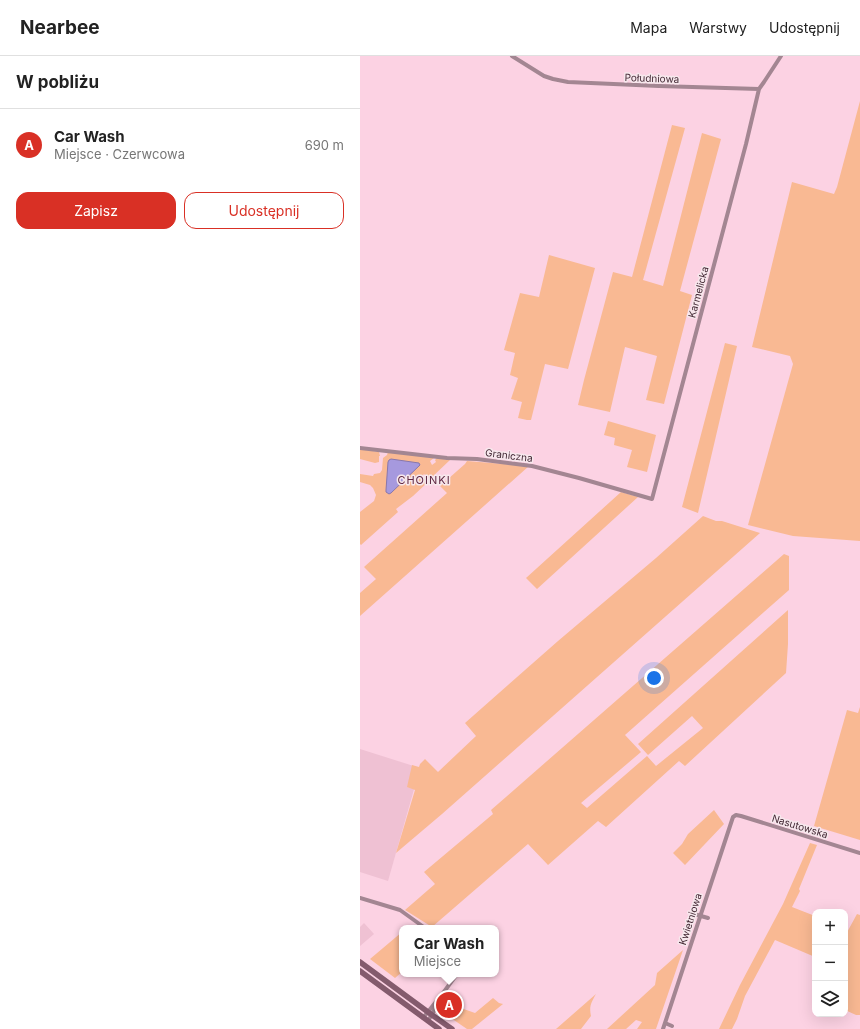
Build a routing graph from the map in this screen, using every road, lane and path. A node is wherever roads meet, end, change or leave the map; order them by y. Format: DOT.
graph roads {
  1 [pos="512,56"];
  2 [pos="781,56"];
  3 [pos="759,89"];
  4 [pos="360,448"];
  5 [pos="652,499"];
  6 [pos="734,816"];
  7 [pos="860,853"];
  8 [pos="360,898"];
  9 [pos="694,914"];
  10 [pos="700,916"];
  11 [pos="708,918"];
  12 [pos="421,925"];
  13 [pos="360,962"];
  14 [pos="360,971"];
  15 [pos="455,977"];
  16 [pos="429,1014"];
  17 [pos="426,1019"];
  18 [pos="665,1024"];
  19 [pos="672,1026"];
  20 [pos="439,1029"];
  21 [pos="452,1029"];
  22 [pos="663,1029"];
  1 -- 3 [label="street, Południowa"];
  2 -- 3 [label="street"];
  3 -- 5 [label="street, Karmelicka"];
  4 -- 5 [label="street, Graniczna"];
  6 -- 7 [label="street, Nasutowska"];
  6 -- 10 [label="street, Kwietniowa"];
  8 -- 12 [label="street"];
  9 -- 10 [label="street"];
  10 -- 11 [label="street"];
  10 -- 18 [label="street, Kwietniowa"];
  13 -- 16 [label="street"];
  14 -- 17 [label="street"];
  15 -- 16 [label="street"];
  16 -- 17 [label="street"];
  16 -- 21 [label="street"];
  17 -- 20 [label="street"];
  18 -- 19 [label="street"];
  18 -- 22 [label="street, Kwietniowa"];
}
